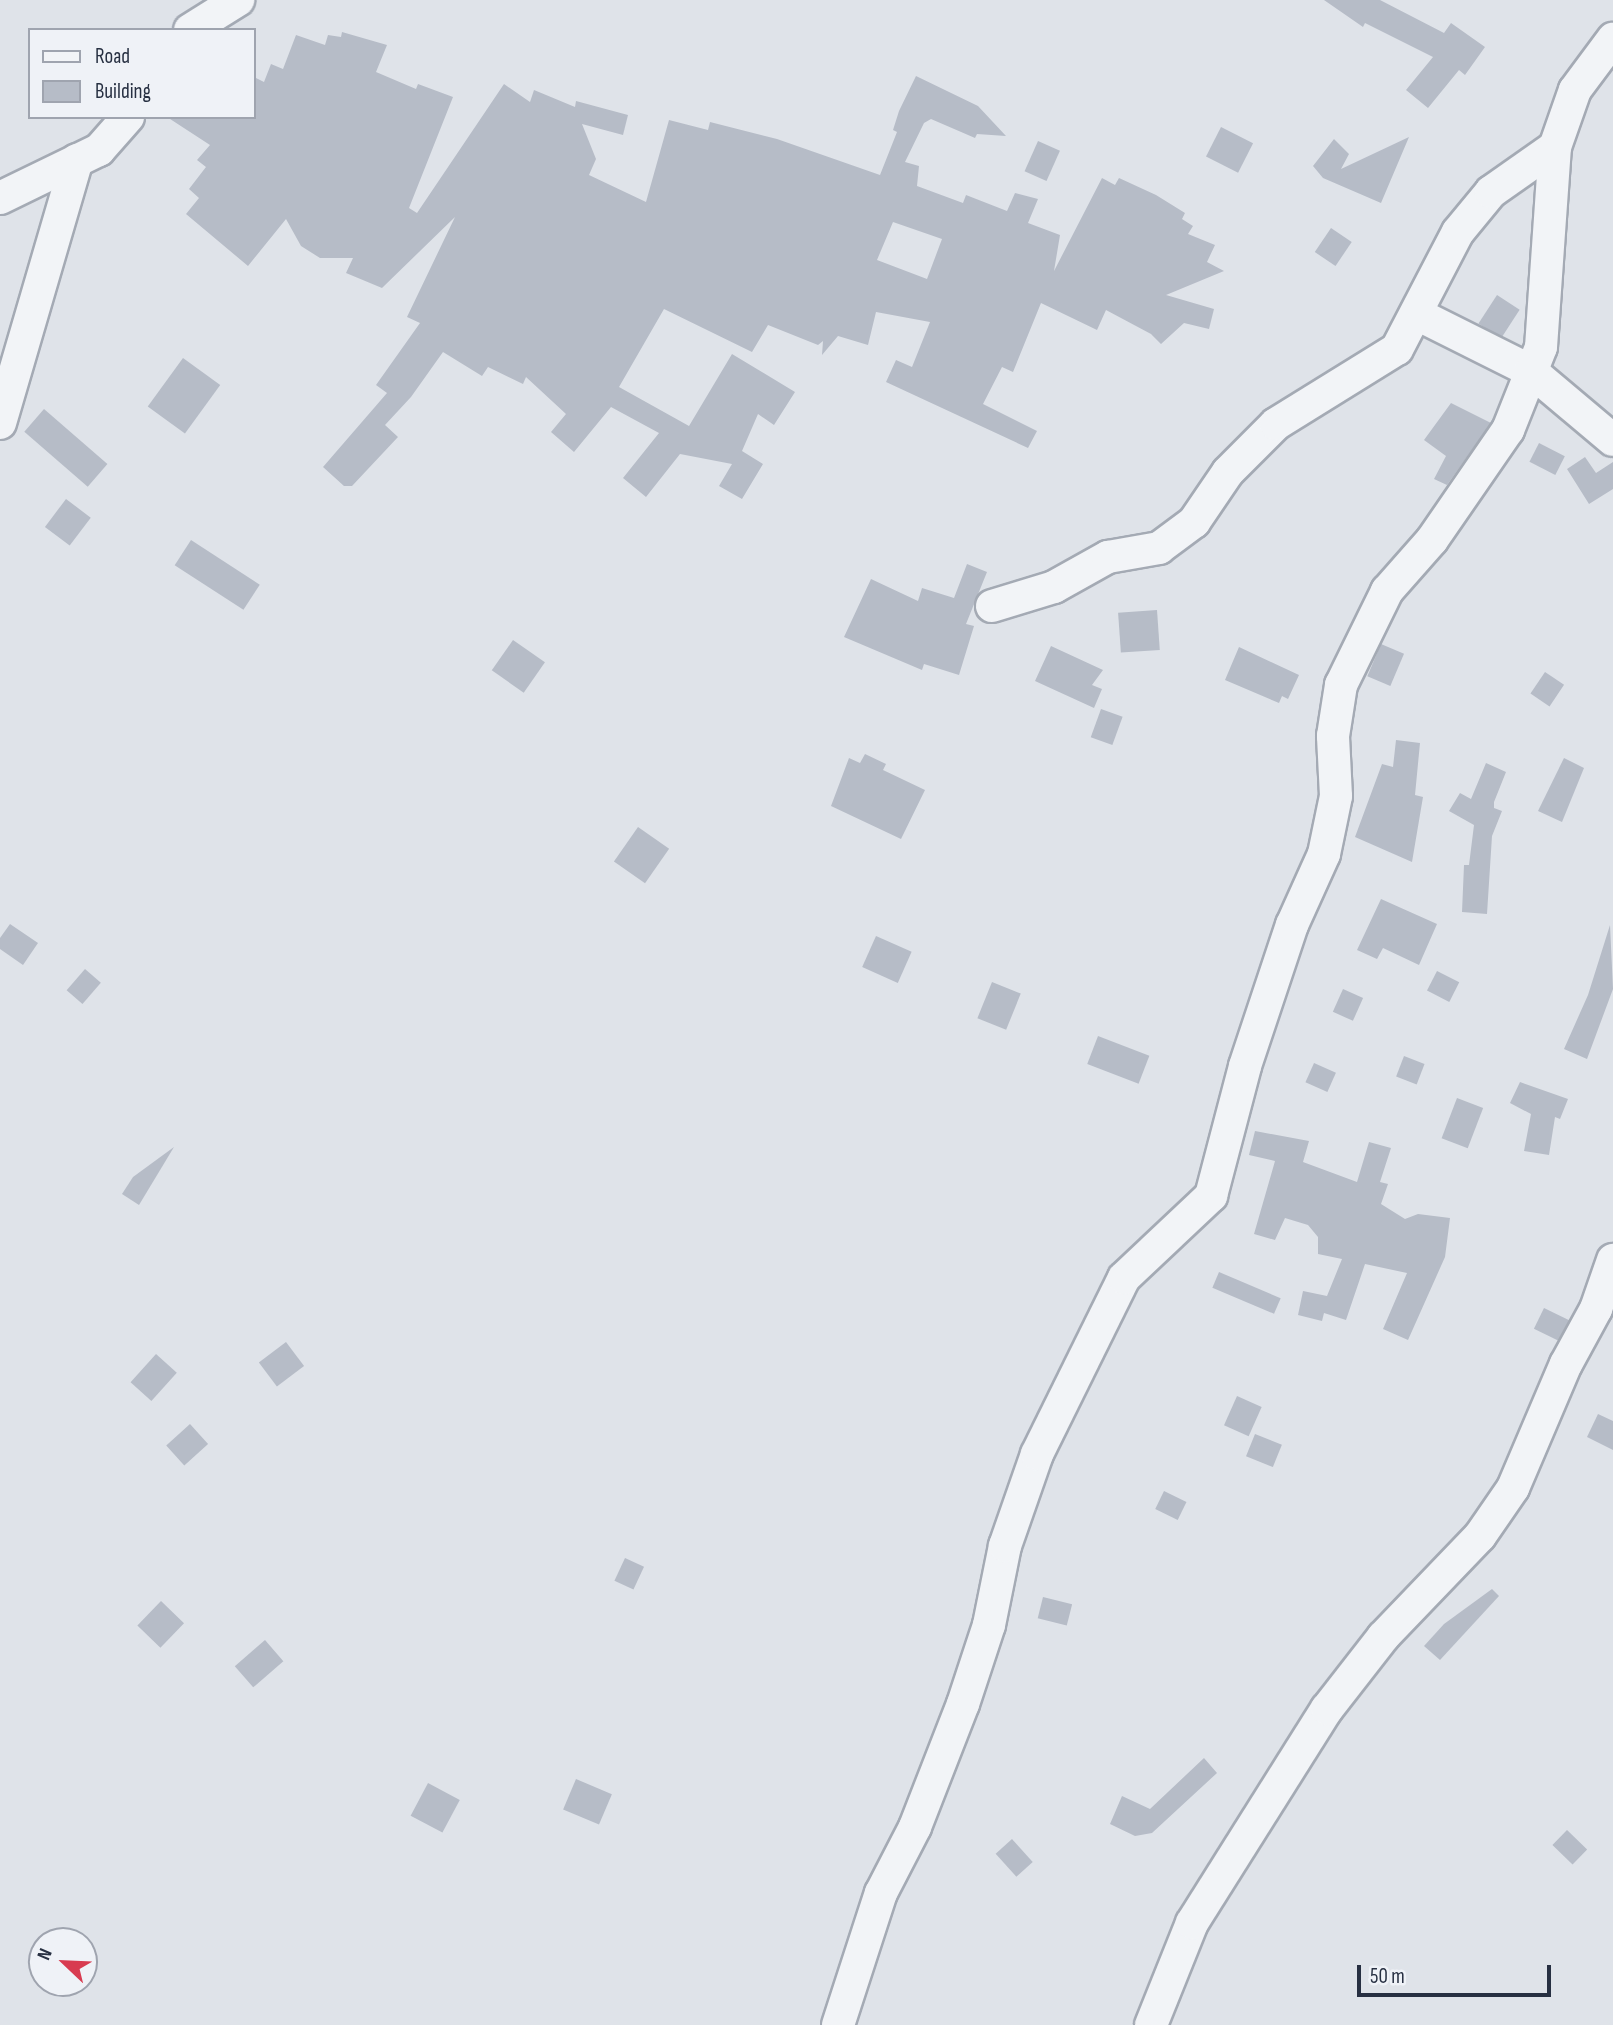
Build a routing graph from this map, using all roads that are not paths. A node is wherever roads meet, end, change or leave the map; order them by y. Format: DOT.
graph roads {
  1 [pos="238,0"];
  2 [pos="193,28"];
  3 [pos="1613,39"];
  4 [pos="126,119"];
  5 [pos="1555,147"];
  6 [pos="77,160"];
  7 [pos="0,198"];
  8 [pos="1419,315"];
  9 [pos="1531,371"];
  10 [pos="0,423"];
  11 [pos="1613,440"];
  12 [pos="992,606"];
  13 [pos="1613,1260"];
  14 [pos="838,2025"];
  15 [pos="1150,2025"];
  1 -- 2 [label="street"];
  3 -- 5 [label="street"];
  4 -- 6 [label="street"];
  5 -- 8 [label="street"];
  5 -- 9 [label="street"];
  6 -- 7 [label="street"];
  6 -- 10 [label="street"];
  8 -- 9 [label="street"];
  8 -- 12 [label="street"];
  9 -- 11 [label="street"];
  9 -- 14 [label="street"];
  13 -- 15 [label="street"];
}
